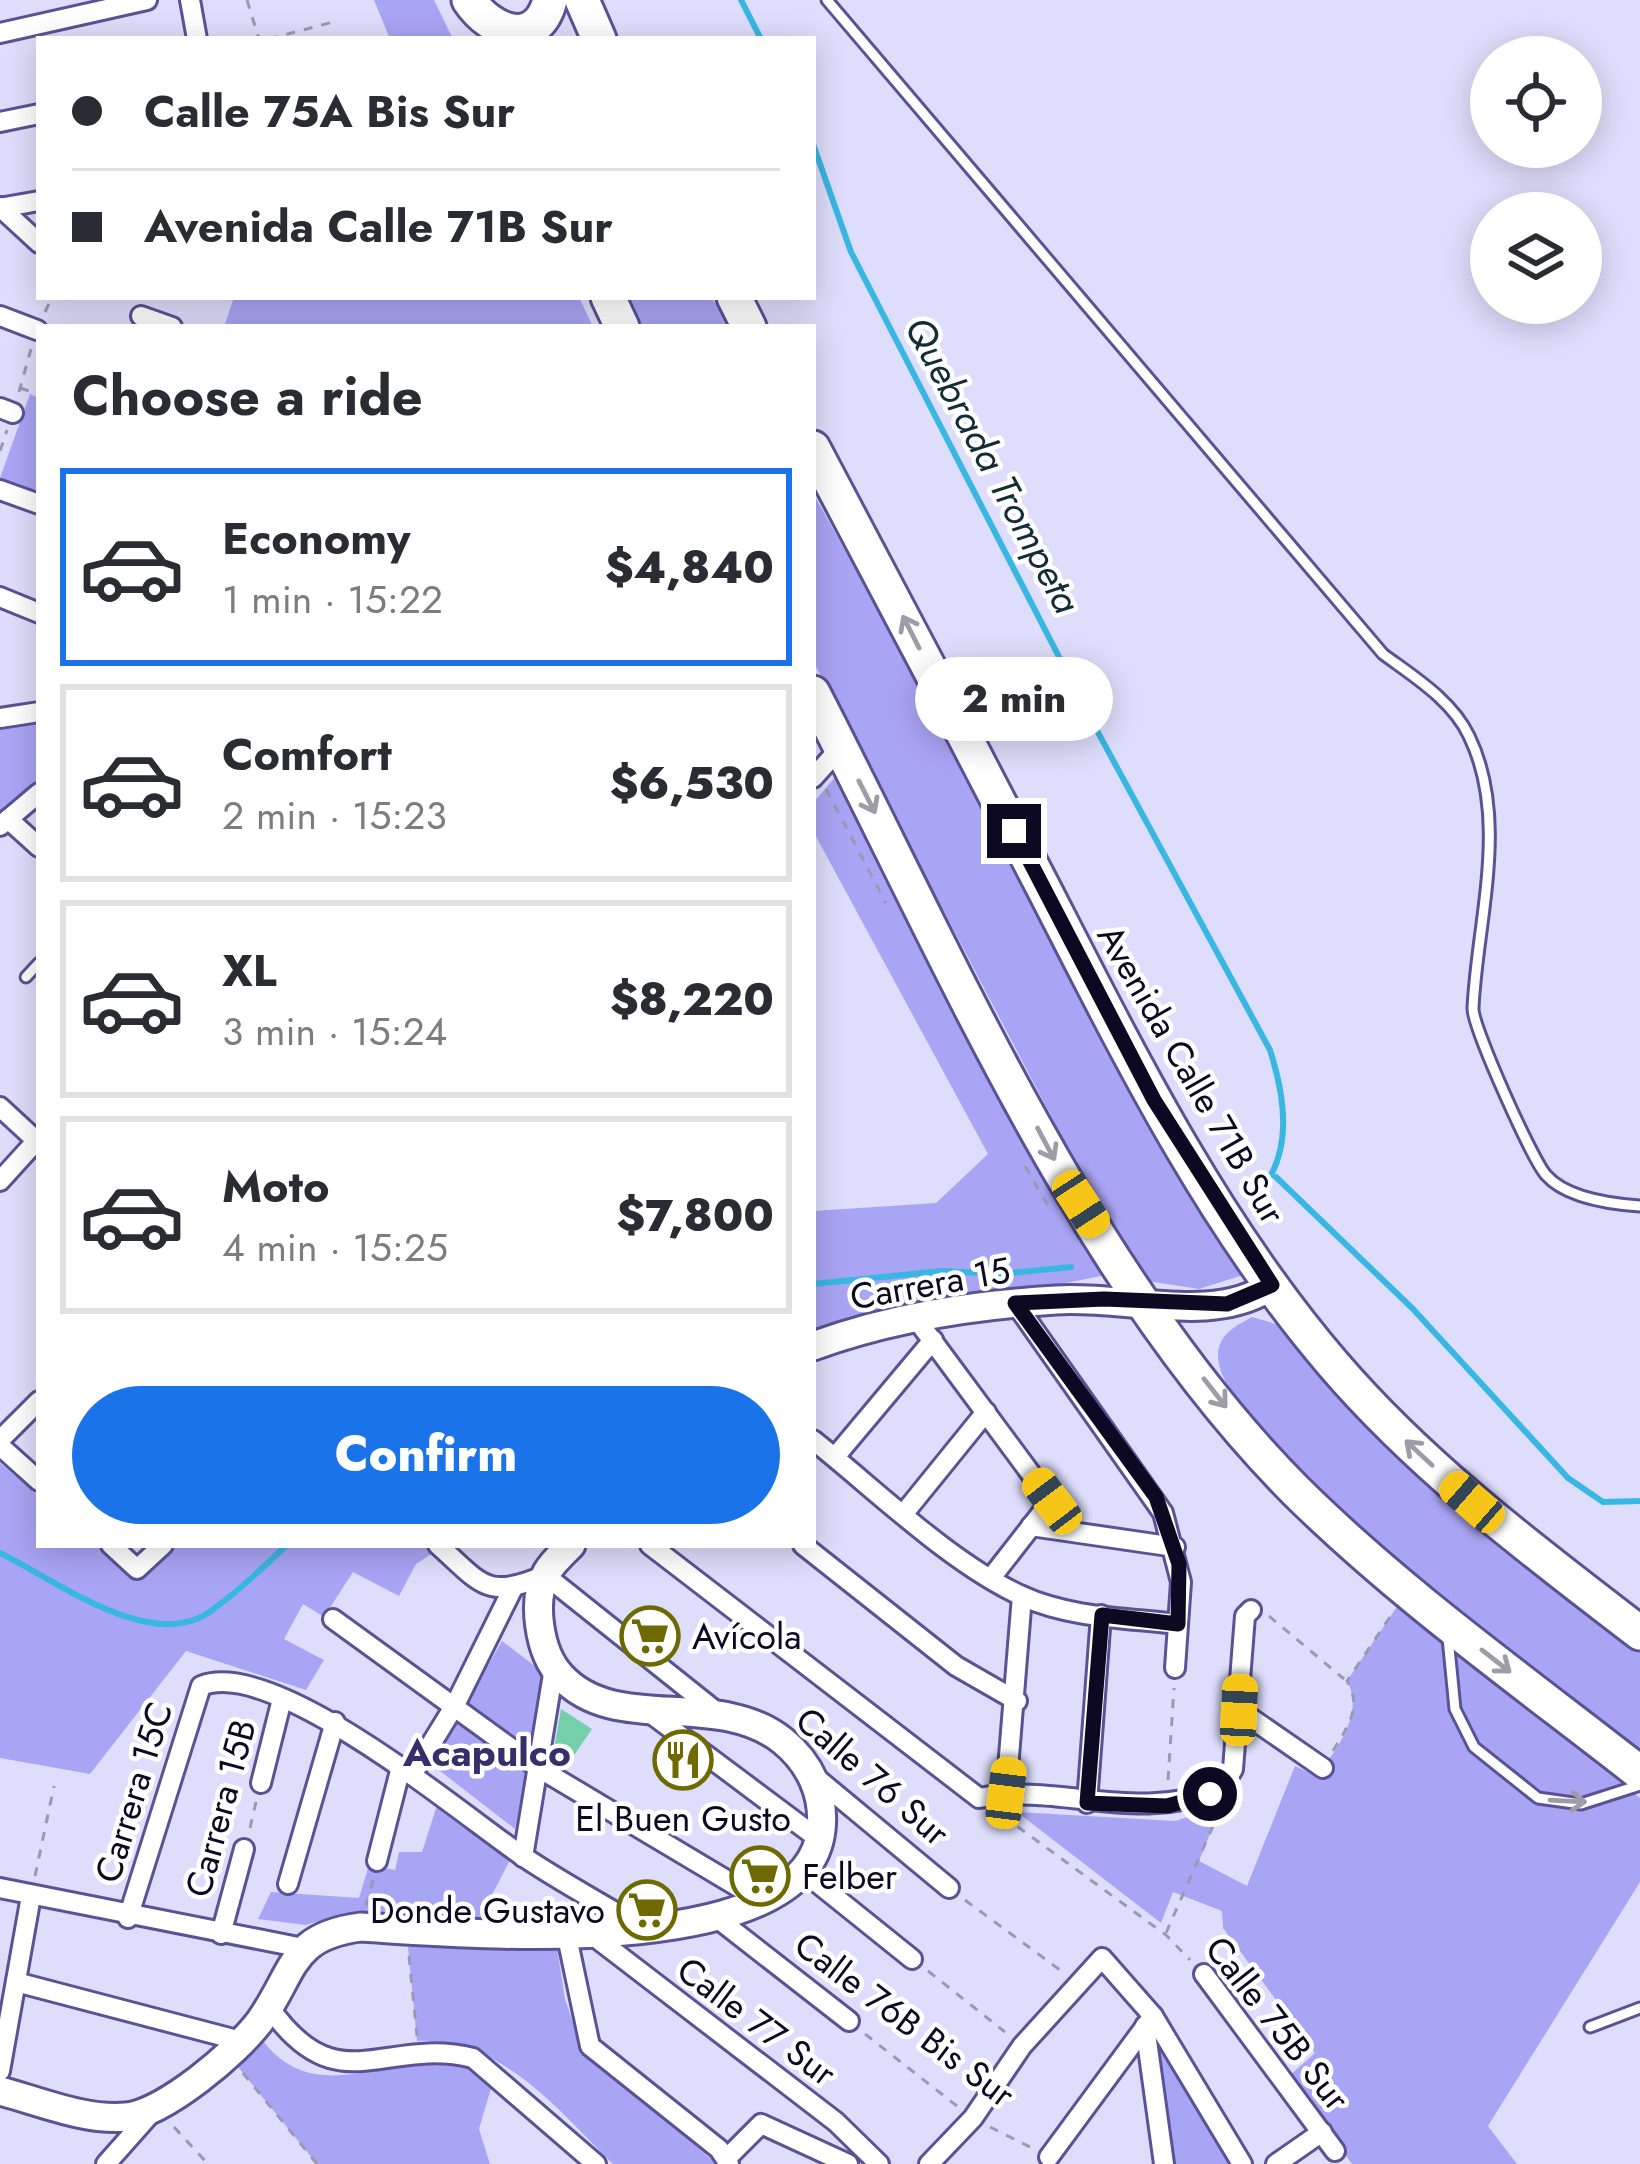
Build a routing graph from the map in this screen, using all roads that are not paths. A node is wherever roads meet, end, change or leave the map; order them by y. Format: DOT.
graph roads {
  1 [pos="147,0"];
  2 [pos="190,0"];
  3 [pos="455,0"];
  4 [pos="469,0"];
  5 [pos="550,0"];
  6 [pos="581,0"];
  7 [pos="827,0"];
  8 [pos="39,32"];
  9 [pos="0,33"];
  10 [pos="196,36"];
  11 [pos="474,36"];
  12 [pos="598,36"];
  13 [pos="36,115"];
  14 [pos="0,122"];
  15 [pos="36,202"];
  16 [pos="0,208"];
  17 [pos="36,240"];
  18 [pos="0,316"];
  19 [pos="36,330"];
  20 [pos="816,457"];
  21 [pos="0,490"];
  22 [pos="36,503"];
  23 [pos="0,597"];
  24 [pos="36,613"];
  25 [pos="816,699"];
  26 [pos="36,712"];
  27 [pos="0,718"];
  28 [pos="841,747"];
  29 [pos="816,775"];
  30 [pos="36,796"];
  31 [pos="4,823"];
  32 [pos="36,845"];
  33 [pos="36,966"];
  34 [pos="26,977"];
  35 [pos="0,1107"];
  36 [pos="36,1139"];
  37 [pos="36,1143"];
  38 [pos="0,1181"];
  39 [pos="1640,1206"];
  40 [pos="1272,1285"];
  41 [pos="1144,1300"];
  42 [pos="1015,1303"];
  43 [pos="914,1316"];
  44 [pos="933,1340"];
  45 [pos="816,1345"];
  46 [pos="36,1404"];
  47 [pos="986,1412"];
  48 [pos="816,1442"];
  49 [pos="0,1443"];
  50 [pos="835,1457"];
  51 [pos="36,1478"];
  52 [pos="904,1512"];
  53 [pos="1031,1526"];
  54 [pos="1175,1547"];
  55 [pos="113,1548"];
  56 [pos="160,1548"];
  57 [pos="440,1548"];
  58 [pos="568,1548"];
  59 [pos="654,1548"];
  60 [pos="807,1548"];
  61 [pos="545,1575"];
  62 [pos="992,1578"];
  63 [pos="512,1590"];
  64 [pos="1022,1596"];
  65 [pos="1251,1610"];
  66 [pos="1102,1615"];
  67 [pos="333,1619"];
  68 [pos="1446,1621"];
  69 [pos="1178,1624"];
  70 [pos="1640,1633"];
  71 [pos="554,1668"];
  72 [pos="1175,1668"];
  73 [pos="282,1699"];
  74 [pos="1017,1701"];
  75 [pos="455,1705"];
  76 [pos="645,1710"];
  77 [pos="1239,1710"];
  78 [pos="718,1713"];
  79 [pos="335,1722"];
  80 [pos="537,1767"];
  81 [pos="1323,1768"];
  82 [pos="406,1771"];
  83 [pos="811,1773"];
  84 [pos="1640,1773"];
  85 [pos="261,1783"];
  86 [pos="1640,1785"];
  87 [pos="1006,1793"];
  88 [pos="1087,1803"];
  89 [pos="820,1840"];
  90 [pos="244,1849"];
  91 [pos="523,1857"];
  92 [pos="377,1861"];
  93 [pos="805,1874"];
  94 [pos="288,1884"];
  95 [pos="0,1888"];
  96 [pos="950,1888"];
  97 [pos="31,1896"];
  98 [pos="760,1900"];
  99 [pos="713,1915"];
  100 [pos="128,1918"];
  101 [pos="640,1927"];
  102 [pos="221,1934"];
  103 [pos="579,1936"];
  104 [pos="303,1948"];
  105 [pos="912,1959"];
  106 [pos="1204,1974"];
  107 [pos="16,1982"];
  108 [pos="269,2007"];
  109 [pos="1640,2008"];
  110 [pos="849,2021"];
  111 [pos="1149,2021"];
  112 [pos="1590,2027"];
  113 [pos="234,2047"];
  114 [pos="0,2071"];
  115 [pos="0,2091"];
  116 [pos="156,2108"];
  117 [pos="1322,2132"];
  118 [pos="1335,2151"];
  119 [pos="1049,2157"];
  120 [pos="728,2161"];
  121 [pos="106,2164"];
  122 [pos="596,2164"];
  123 [pos="848,2164"];
  124 [pos="879,2164"];
  125 [pos="929,2164"];
  126 [pos="1164,2164"];
  127 [pos="1242,2164"];
  128 [pos="1276,2164"];
  1 -- 8 [label="street"];
  2 -- 10 [label="street"];
  3 -- 11 [label="highway"];
  4 -- 5 [label="highway"];
  6 -- 12 [label="highway"];
  7 -- 39 [label="lane"];
  8 -- 9 [label="street"];
  13 -- 14 [label="street"];
  15 -- 16 [label="street"];
  16 -- 17 [label="street"];
  18 -- 19 [label="street"];
  40 -- 20 [label="highway, Avenida Calle 71B Sur, one-way"];
  21 -- 22 [label="street"];
  23 -- 24 [label="street"];
  25 -- 28 [label="highway"];
  26 -- 27 [label="street"];
  28 -- 29 [label="street"];
  28 -- 41 [label="highway, one-way"];
  30 -- 31 [label="street"];
  31 -- 32 [label="street"];
  33 -- 34 [label="lane"];
  35 -- 36 [label="street"];
  37 -- 38 [label="street"];
  40 -- 41 [label="street, Carrera 15"];
  70 -- 40 [label="highway, Avenida Calle 71B Sur, one-way"];
  41 -- 42 [label="street, Carrera 15"];
  41 -- 68 [label="highway, one-way"];
  42 -- 43 [label="street, Carrera 15"];
  42 -- 54 [label="street"];
  43 -- 44 [label="street"];
  43 -- 45 [label="street, Carrera 15"];
  44 -- 47 [label="street"];
  44 -- 50 [label="street"];
  46 -- 49 [label="street"];
  47 -- 52 [label="street"];
  47 -- 53 [label="street"];
  48 -- 50 [label="street"];
  49 -- 51 [label="street"];
  50 -- 52 [label="street"];
  52 -- 62 [label="street"];
  53 -- 54 [label="street"];
  53 -- 62 [label="street"];
  54 -- 69 [label="street"];
  55 -- 56 [label="street"];
  57 -- 63 [label="street"];
  58 -- 61 [label="street"];
  59 -- 87 [label="street"];
  60 -- 74 [label="street"];
  61 -- 63 [label="street"];
  61 -- 71 [label="street"];
  61 -- 78 [label="street, Calle 76 Sur"];
  62 -- 64 [label="street"];
  63 -- 75 [label="street"];
  64 -- 66 [label="street"];
  64 -- 74 [label="street"];
  65 -- 77 [label="street"];
  66 -- 69 [label="street"];
  66 -- 88 [label="street"];
  67 -- 75 [label="street"];
  68 -- 84 [label="highway, one-way"];
  68 -- 86 [label="lane, one-way"];
  69 -- 72 [label="street"];
  71 -- 76 [label="street"];
  71 -- 80 [label="street"];
  73 -- 79 [label="street"];
  73 -- 85 [label="street, Carrera 15B"];
  73 -- 100 [label="street, Carrera 15C"];
  74 -- 87 [label="street"];
  75 -- 80 [label="street"];
  75 -- 82 [label="street"];
  76 -- 78 [label="street"];
  76 -- 89 [label="street"];
  77 -- 81 [label="street"];
  77 -- 88 [label="street"];
  78 -- 83 [label="street, Calle 76 Sur"];
  79 -- 82 [label="street"];
  79 -- 94 [label="street"];
  80 -- 91 [label="street"];
  80 -- 98 [label="street"];
  82 -- 91 [label="street"];
  82 -- 92 [label="street"];
  83 -- 89 [label="street"];
  83 -- 96 [label="street, Calle 76 Sur"];
  87 -- 88 [label="street"];
  89 -- 93 [label="street"];
  90 -- 102 [label="street, Carrera 15B"];
  91 -- 101 [label="street"];
  93 -- 98 [label="street"];
  93 -- 105 [label="street"];
  95 -- 97 [label="street"];
  97 -- 100 [label="street"];
  97 -- 107 [label="street"];
  98 -- 99 [label="street"];
  99 -- 101 [label="street"];
  99 -- 110 [label="street, Calle 76B Bis Sur"];
  100 -- 102 [label="street"];
  101 -- 103 [label="street"];
  102 -- 104 [label="street"];
  103 -- 104 [label="street"];
  103 -- 120 [label="street"];
  103 -- 124 [label="street, Calle 77 Sur"];
  104 -- 108 [label="street"];
  106 -- 117 [label="street, Calle 75B Sur"];
  107 -- 113 [label="street"];
  107 -- 114 [label="street"];
  108 -- 113 [label="street"];
  108 -- 122 [label="street"];
  109 -- 112 [label="lane"];
  111 -- 119 [label="street"];
  111 -- 125 [label="street"];
  111 -- 126 [label="street"];
  111 -- 127 [label="street"];
  113 -- 116 [label="street"];
  115 -- 116 [label="street"];
  116 -- 121 [label="street"];
  117 -- 118 [label="street, Calle 75B Sur"];
  117 -- 128 [label="street"];
  120 -- 123 [label="street"];
}
